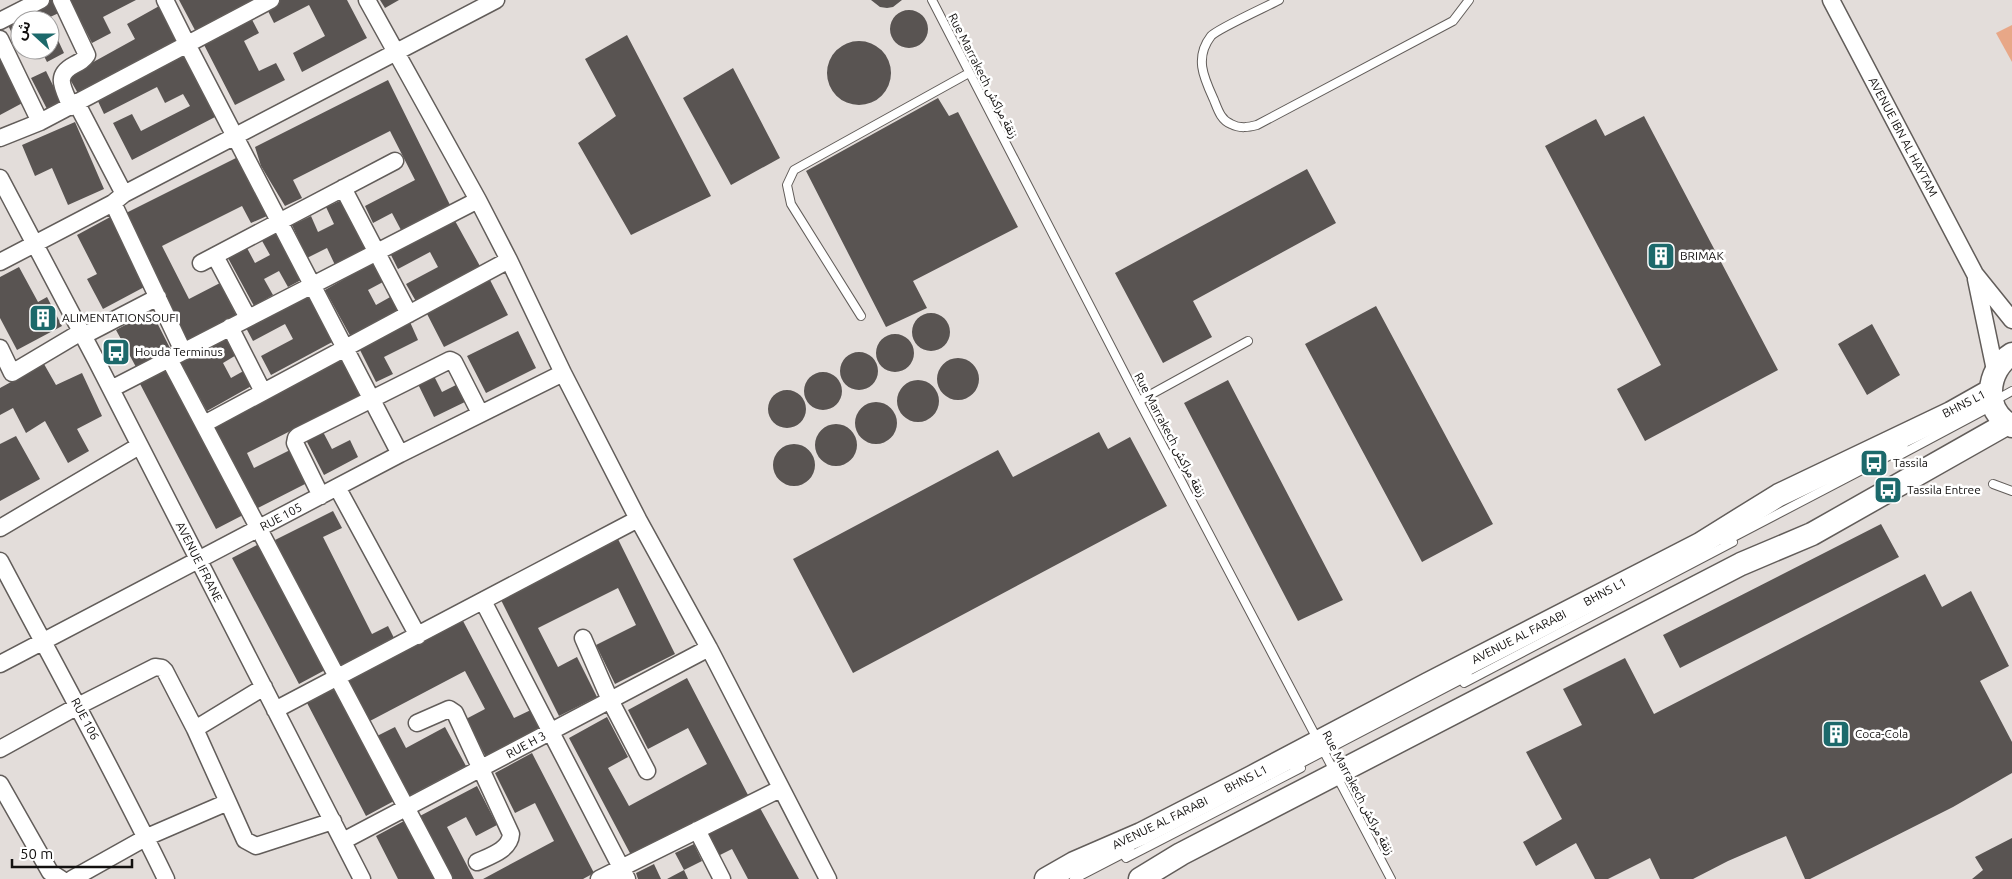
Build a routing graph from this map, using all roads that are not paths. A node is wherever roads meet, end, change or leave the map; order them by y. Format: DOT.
graph roads {
  1 [pos="42,0"];
  2 [pos="61,0"];
  3 [pos="165,0"];
  4 [pos="271,0"];
  5 [pos="366,0"];
  6 [pos="496,0"];
  7 [pos="932,0"];
  8 [pos="1279,0"];
  9 [pos="1469,0"];
  10 [pos="1831,0"];
  11 [pos="0,21"];
  12 [pos="0,39"];
  13 [pos="186,44"];
  14 [pos="396,51"];
  15 [pos="969,73"];
  16 [pos="74,105"];
  17 [pos="40,122"];
  18 [pos="236,137"];
  19 [pos="0,138"];
  20 [pos="395,161"];
  21 [pos="0,178"];
  22 [pos="343,188"];
  23 [pos="119,198"];
  24 [pos="478,200"];
  25 [pos="280,221"];
  26 [pos="35,245"];
  27 [pos="376,252"];
  28 [pos="509,260"];
  29 [pos="0,262"];
  30 [pos="1975,274"];
  31 [pos="313,285"];
  32 [pos="158,297"];
  33 [pos="409,314"];
  34 [pos="861,316"];
  35 [pos="248,318"];
  36 [pos="2012,320"];
  37 [pos="230,327"];
  38 [pos="82,334"];
  39 [pos="1248,341"];
  40 [pos="0,348"];
  41 [pos="346,348"];
  42 [pos="2012,354"];
  43 [pos="176,355"];
  44 [pos="563,372"];
  45 [pos="6,377"];
  46 [pos="111,389"];
  47 [pos="263,392"];
  48 [pos="1999,393"];
  49 [pos="372,399"];
  50 [pos="1139,401"];
  51 [pos="480,413"];
  52 [pos="204,424"];
  53 [pos="2010,424"];
  54 [pos="139,446"];
  55 [pos="400,454"];
  56 [pos="1992,484"];
  57 [pos="337,487"];
  58 [pos="2012,491"];
  59 [pos="321,496"];
  60 [pos="638,519"];
  61 [pos="0,528"];
  62 [pos="259,528"];
  63 [pos="198,559"];
  64 [pos="0,561"];
  65 [pos="483,601"];
  66 [pos="418,636"];
  67 [pos="583,638"];
  68 [pos="43,643"];
  69 [pos="709,648"];
  70 [pos="0,664"];
  71 [pos="338,677"];
  72 [pos="264,687"];
  73 [pos="610,700"];
  74 [pos="78,706"];
  75 [pos="275,710"];
  76 [pos="416,723"];
  77 [pos="195,730"];
  78 [pos="551,732"];
  79 [pos="0,749"];
  80 [pos="1326,756"];
  81 [pos="480,769"];
  82 [pos="647,771"];
  83 [pos="0,784"];
  84 [pos="780,789"];
  85 [pos="228,802"];
  86 [pos="406,808"];
  87 [pos="333,821"];
  88 [pos="697,830"];
  89 [pos="147,837"];
  90 [pos="343,841"];
  91 [pos="477,862"];
  92 [pos="624,873"];
  93 [pos="61,879"];
  94 [pos="72,879"];
  95 [pos="166,879"];
  96 [pos="362,879"];
  97 [pos="444,879"];
  98 [pos="599,879"];
  99 [pos="722,879"];
  100 [pos="828,879"];
  101 [pos="1046,879"];
  102 [pos="1074,879"];
  103 [pos="1085,879"];
  104 [pos="1140,879"];
  105 [pos="1391,879"];
  1 -- 11 [label="street"];
  2 -- 16 [label="street"];
  3 -- 13 [label="street"];
  4 -- 13 [label="street"];
  5 -- 14 [label="street"];
  6 -- 14 [label="street"];
  7 -- 15 [label="lane, Rue Marrakech زنقة مراكش"];
  8 -- 9 [label="lane"];
  10 -- 30 [label="street, AVENUE IBN AL HAYTAM"];
  12 -- 17 [label="street"];
  13 -- 16 [label="street"];
  13 -- 18 [label="street"];
  14 -- 18 [label="street"];
  14 -- 24 [label="street"];
  15 -- 34 [label="lane"];
  15 -- 50 [label="lane, Rue Marrakech زنقة مراكش"];
  16 -- 17 [label="street"];
  16 -- 23 [label="street"];
  17 -- 19 [label="street"];
  18 -- 23 [label="street"];
  18 -- 25 [label="street"];
  20 -- 22 [label="street"];
  21 -- 26 [label="street, AVENUE IFRANE"];
  22 -- 25 [label="street"];
  22 -- 27 [label="street"];
  23 -- 26 [label="street"];
  23 -- 32 [label="street"];
  24 -- 27 [label="street"];
  24 -- 28 [label="street"];
  25 -- 31 [label="street"];
  25 -- 35 [label="street"];
  26 -- 29 [label="street"];
  26 -- 38 [label="street, AVENUE IFRANE"];
  27 -- 31 [label="street"];
  27 -- 33 [label="street"];
  28 -- 33 [label="street"];
  28 -- 44 [label="street"];
  30 -- 36 [label="street, AVENUE IBN AL HAYTAM"];
  30 -- 48 [label="street, AVENUE IBN AL HAYTAM"];
  31 -- 35 [label="street"];
  31 -- 41 [label="street"];
  32 -- 38 [label="street"];
  32 -- 43 [label="street"];
  33 -- 41 [label="street"];
  35 -- 37 [label="street"];
  37 -- 43 [label="street"];
  37 -- 47 [label="street"];
  38 -- 45 [label="street"];
  38 -- 46 [label="street, AVENUE IFRANE"];
  39 -- 50 [label="lane"];
  40 -- 45 [label="street"];
  41 -- 47 [label="street"];
  41 -- 49 [label="street"];
  42 -- 48 [label="street, AVENUE AL FARABI"];
  43 -- 46 [label="street"];
  43 -- 52 [label="street"];
  44 -- 51 [label="street, RUE 105"];
  44 -- 60 [label="street"];
  46 -- 54 [label="street, AVENUE IFRANE"];
  47 -- 52 [label="street"];
  48 -- 53 [label="street"];
  48 -- 80 [label="street, AVENUE AL FARABI"];
  49 -- 51 [label="street"];
  49 -- 55 [label="street"];
  49 -- 59 [label="street"];
  50 -- 80 [label="lane, Rue Marrakech زنقة مراكش"];
  51 -- 55 [label="street, RUE 105"];
  52 -- 62 [label="street"];
  53 -- 80 [label="street, AVENUE AL FARABI"];
  54 -- 61 [label="street"];
  54 -- 63 [label="street, AVENUE IFRANE"];
  55 -- 57 [label="street, RUE 105"];
  56 -- 58 [label="lane"];
  57 -- 59 [label="street, RUE 105"];
  57 -- 66 [label="street"];
  59 -- 62 [label="street, RUE 105"];
  60 -- 65 [label="street"];
  60 -- 69 [label="street"];
  62 -- 63 [label="street, RUE 105"];
  62 -- 71 [label="street"];
  63 -- 68 [label="street, RUE 105"];
  63 -- 72 [label="street, AVENUE IFRANE"];
  64 -- 68 [label="street, RUE 106"];
  65 -- 66 [label="street"];
  65 -- 78 [label="street"];
  66 -- 71 [label="street"];
  67 -- 73 [label="street"];
  68 -- 70 [label="street, RUE 105"];
  68 -- 74 [label="street, RUE 106"];
  69 -- 73 [label="street, RUE H 3"];
  69 -- 84 [label="street"];
  71 -- 75 [label="street"];
  71 -- 86 [label="street"];
  72 -- 75 [label="street, AVENUE IFRANE"];
  72 -- 77 [label="street"];
  73 -- 78 [label="street, RUE H 3"];
  73 -- 82 [label="street"];
  74 -- 77 [label="street"];
  74 -- 79 [label="street"];
  74 -- 89 [label="street, RUE 106"];
  75 -- 87 [label="street, AVENUE IFRANE"];
  76 -- 81 [label="street"];
  77 -- 85 [label="street"];
  78 -- 81 [label="street, RUE H 3"];
  78 -- 92 [label="street"];
  80 -- 101 [label="street, AVENUE AL FARABI"];
  80 -- 102 [label="lane, BHNS L1"];
  80 -- 103 [label="lane, BHNS L1"];
  80 -- 104 [label="street, AVENUE AL FARABI"];
  80 -- 105 [label="lane, Rue Marrakech زنقة مراكش"];
  81 -- 86 [label="street, RUE H 3"];
  81 -- 91 [label="street"];
  83 -- 93 [label="street"];
  84 -- 88 [label="street"];
  84 -- 100 [label="street"];
  85 -- 87 [label="street"];
  85 -- 89 [label="street"];
  86 -- 90 [label="street, RUE H 3"];
  86 -- 97 [label="street"];
  87 -- 90 [label="street, AVENUE IFRANE"];
  88 -- 92 [label="street"];
  88 -- 99 [label="street"];
  89 -- 94 [label="street"];
  89 -- 95 [label="street, RUE 106"];
  90 -- 96 [label="street, AVENUE IFRANE"];
  92 -- 98 [label="street"];
}
